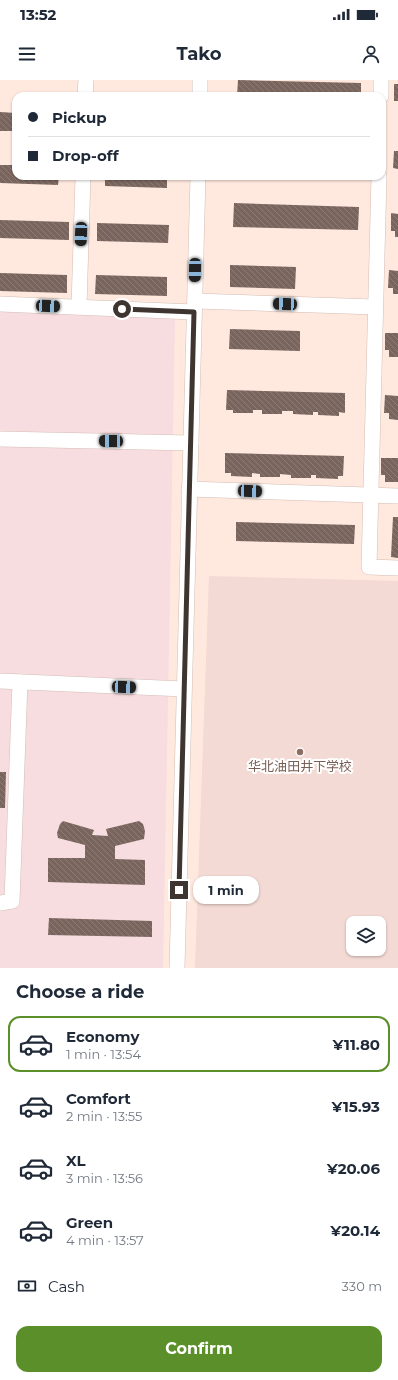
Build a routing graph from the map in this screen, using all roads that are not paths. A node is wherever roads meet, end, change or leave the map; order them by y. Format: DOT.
graph roads {
  1 [pos="86,80"];
  2 [pos="200,80"];
  3 [pos="381,80"];
  4 [pos="85,92"];
  5 [pos="200,92"];
  6 [pos="381,92"];
  7 [pos="83,180"];
  8 [pos="198,180"];
  9 [pos="379,180"];
  10 [pos="0,304"];
  11 [pos="194,306"];
  12 [pos="79,307"];
  13 [pos="376,307"];
  14 [pos="0,439"];
  15 [pos="191,443"];
  16 [pos="190,489"];
  17 [pos="371,495"];
  18 [pos="398,496"];
  19 [pos="398,568"];
  20 [pos="0,681"];
  21 [pos="20,682"];
  22 [pos="184,689"];
  23 [pos="0,903"];
  24 [pos="177,968"];
  1 -- 4 [label="lane"];
  2 -- 5 [label="lane"];
  3 -- 6 [label="lane"];
  7 -- 12 [label="lane"];
  8 -- 11 [label="lane"];
  9 -- 13 [label="lane"];
  10 -- 12 [label="lane"];
  11 -- 12 [label="lane"];
  11 -- 13 [label="lane"];
  11 -- 15 [label="lane"];
  13 -- 17 [label="lane"];
  14 -- 15 [label="lane"];
  15 -- 16 [label="lane"];
  16 -- 17 [label="lane"];
  16 -- 22 [label="lane"];
  17 -- 18 [label="lane"];
  17 -- 19 [label="lane"];
  20 -- 21 [label="lane"];
  21 -- 22 [label="lane"];
  21 -- 23 [label="lane"];
  22 -- 24 [label="lane"];
}
